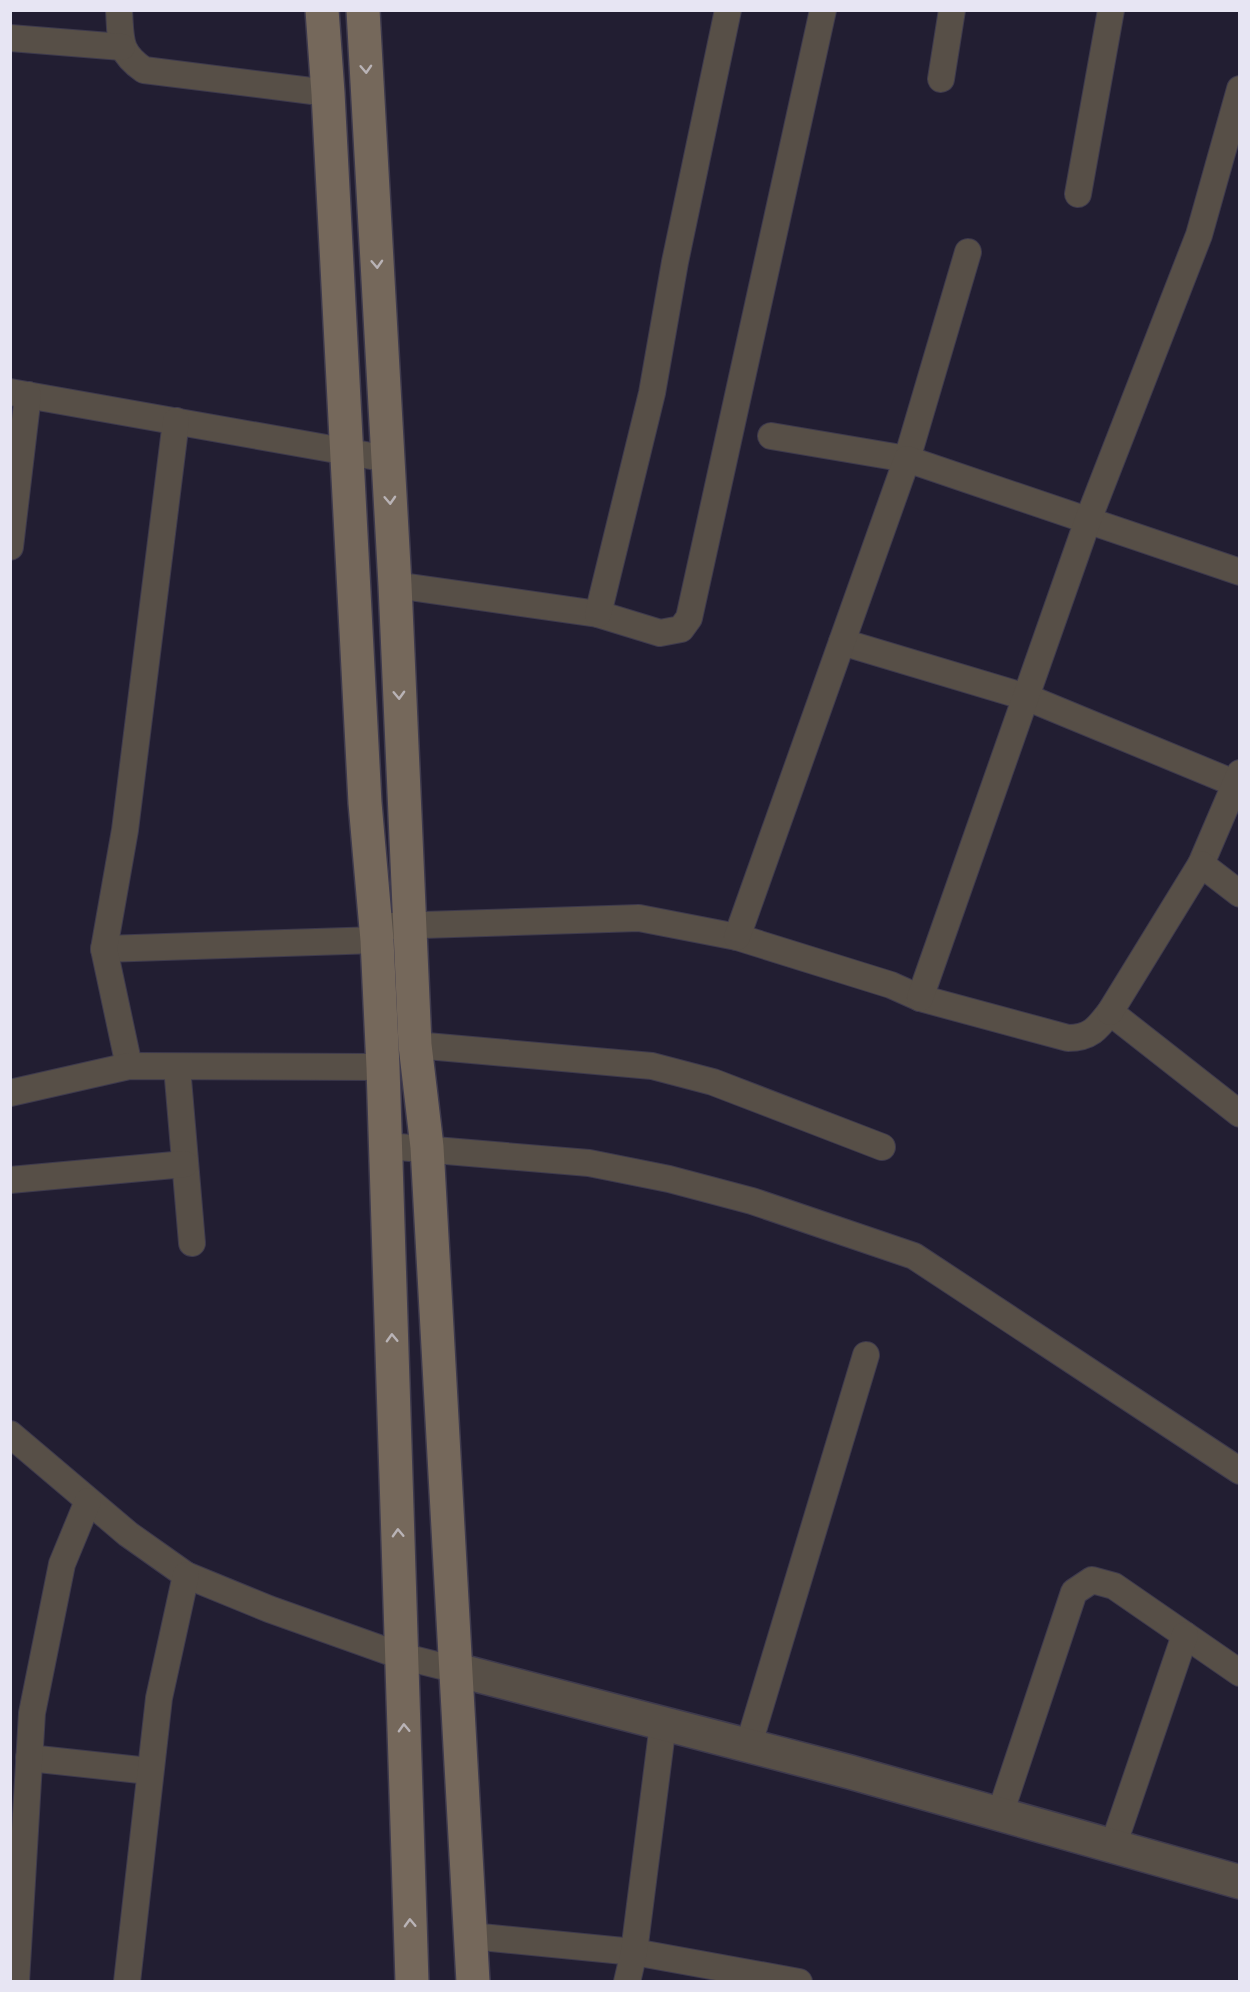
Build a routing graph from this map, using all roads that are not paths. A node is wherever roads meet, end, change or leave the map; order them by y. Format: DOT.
graph roads {
  1 [pos="119,10"];
  2 [pos="321,10"];
  3 [pos="363,10"];
  4 [pos="728,10"];
  5 [pos="823,10"];
  6 [pos="952,10"];
  7 [pos="1111,10"];
  8 [pos="10,38"];
  9 [pos="122,47"];
  10 [pos="941,79"];
  11 [pos="1239,89"];
  12 [pos="328,93"];
  13 [pos="1078,194"];
  14 [pos="968,252"];
  15 [pos="19,394"];
  16 [pos="176,421"];
  17 [pos="771,436"];
  18 [pos="347,451"];
  19 [pos="387,459"];
  20 [pos="908,459"];
  21 [pos="1088,520"];
  22 [pos="10,547"];
  23 [pos="1239,572"];
  24 [pos="395,585"];
  25 [pos="598,615"];
  26 [pos="842,642"];
  27 [pos="1026,697"];
  28 [pos="1237,778"];
  29 [pos="1201,864"];
  30 [pos="1239,894"];
  31 [pos="410,926"];
  32 [pos="376,934"];
  33 [pos="737,937"];
  34 [pos="104,949"];
  35 [pos="920,998"];
  36 [pos="1110,1012"];
  37 [pos="415,1045"];
  38 [pos="129,1066"];
  39 [pos="177,1067"];
  40 [pos="383,1067"];
  41 [pos="10,1094"];
  42 [pos="1239,1114"];
  43 [pos="387,1146"];
  44 [pos="427,1147"];
  45 [pos="882,1147"];
  46 [pos="184,1164"];
  47 [pos="10,1180"];
  48 [pos="192,1243"];
  49 [pos="866,1355"];
  50 [pos="10,1434"];
  51 [pos="1239,1471"];
  52 [pos="88,1501"];
  53 [pos="186,1575"];
  54 [pos="1185,1635"];
  55 [pos="401,1656"];
  56 [pos="457,1670"];
  57 [pos="1239,1673"];
  58 [pos="663,1724"];
  59 [pos="748,1747"];
  60 [pos="29,1758"];
  61 [pos="149,1771"];
  62 [pos="1000,1814"];
  63 [pos="1113,1846"];
  64 [pos="1239,1882"];
  65 [pos="471,1936"];
  66 [pos="634,1952"];
  67 [pos="789,1980"];
  68 [pos="16,1982"];
  69 [pos="127,1982"];
  70 [pos="412,1982"];
  71 [pos="473,1982"];
  72 [pos="627,1982"];
  1 -- 9 [label="street"];
  2 -- 12 [label="main road"];
  3 -- 19 [label="main road, one-way"];
  4 -- 25 [label="street"];
  5 -- 25 [label="street"];
  6 -- 10 [label="street"];
  7 -- 13 [label="street"];
  8 -- 9 [label="street"];
  9 -- 12 [label="street"];
  11 -- 21 [label="street"];
  12 -- 18 [label="main road"];
  14 -- 20 [label="street"];
  15 -- 16 [label="street"];
  15 -- 22 [label="street"];
  16 -- 18 [label="street"];
  16 -- 34 [label="street"];
  17 -- 20 [label="street"];
  18 -- 19 [label="street"];
  18 -- 32 [label="main road"];
  19 -- 24 [label="main road, one-way"];
  20 -- 21 [label="street"];
  20 -- 26 [label="street"];
  21 -- 23 [label="street"];
  21 -- 27 [label="street"];
  24 -- 25 [label="street"];
  24 -- 31 [label="main road, one-way"];
  26 -- 27 [label="street"];
  26 -- 33 [label="street"];
  27 -- 28 [label="street"];
  27 -- 35 [label="street"];
  28 -- 29 [label="street"];
  29 -- 30 [label="street"];
  29 -- 36 [label="street"];
  31 -- 32 [label="street"];
  31 -- 33 [label="street"];
  31 -- 37 [label="main road"];
  32 -- 34 [label="street"];
  32 -- 40 [label="main road"];
  33 -- 35 [label="street"];
  34 -- 38 [label="street"];
  35 -- 36 [label="street"];
  36 -- 42 [label="street"];
  37 -- 44 [label="main road"];
  37 -- 45 [label="street"];
  38 -- 39 [label="street"];
  38 -- 41 [label="street"];
  39 -- 40 [label="street"];
  39 -- 46 [label="street"];
  40 -- 43 [label="main road"];
  43 -- 44 [label="street"];
  55 -- 43 [label="main road, one-way"];
  44 -- 51 [label="street"];
  44 -- 56 [label="main road"];
  46 -- 47 [label="street"];
  46 -- 48 [label="street"];
  49 -- 59 [label="street"];
  50 -- 52 [label="street"];
  52 -- 53 [label="street"];
  52 -- 60 [label="street"];
  53 -- 55 [label="street"];
  53 -- 61 [label="street"];
  54 -- 57 [label="street"];
  54 -- 62 [label="street"];
  54 -- 63 [label="street"];
  55 -- 56 [label="street"];
  70 -- 55 [label="main road, one-way"];
  56 -- 58 [label="street"];
  56 -- 65 [label="main road"];
  58 -- 59 [label="street"];
  58 -- 66 [label="street"];
  59 -- 62 [label="street"];
  60 -- 61 [label="street"];
  60 -- 68 [label="street"];
  61 -- 69 [label="street"];
  62 -- 63 [label="street"];
  63 -- 64 [label="street"];
  65 -- 66 [label="street"];
  65 -- 71 [label="main road"];
  66 -- 67 [label="street"];
  66 -- 72 [label="street"];
}
